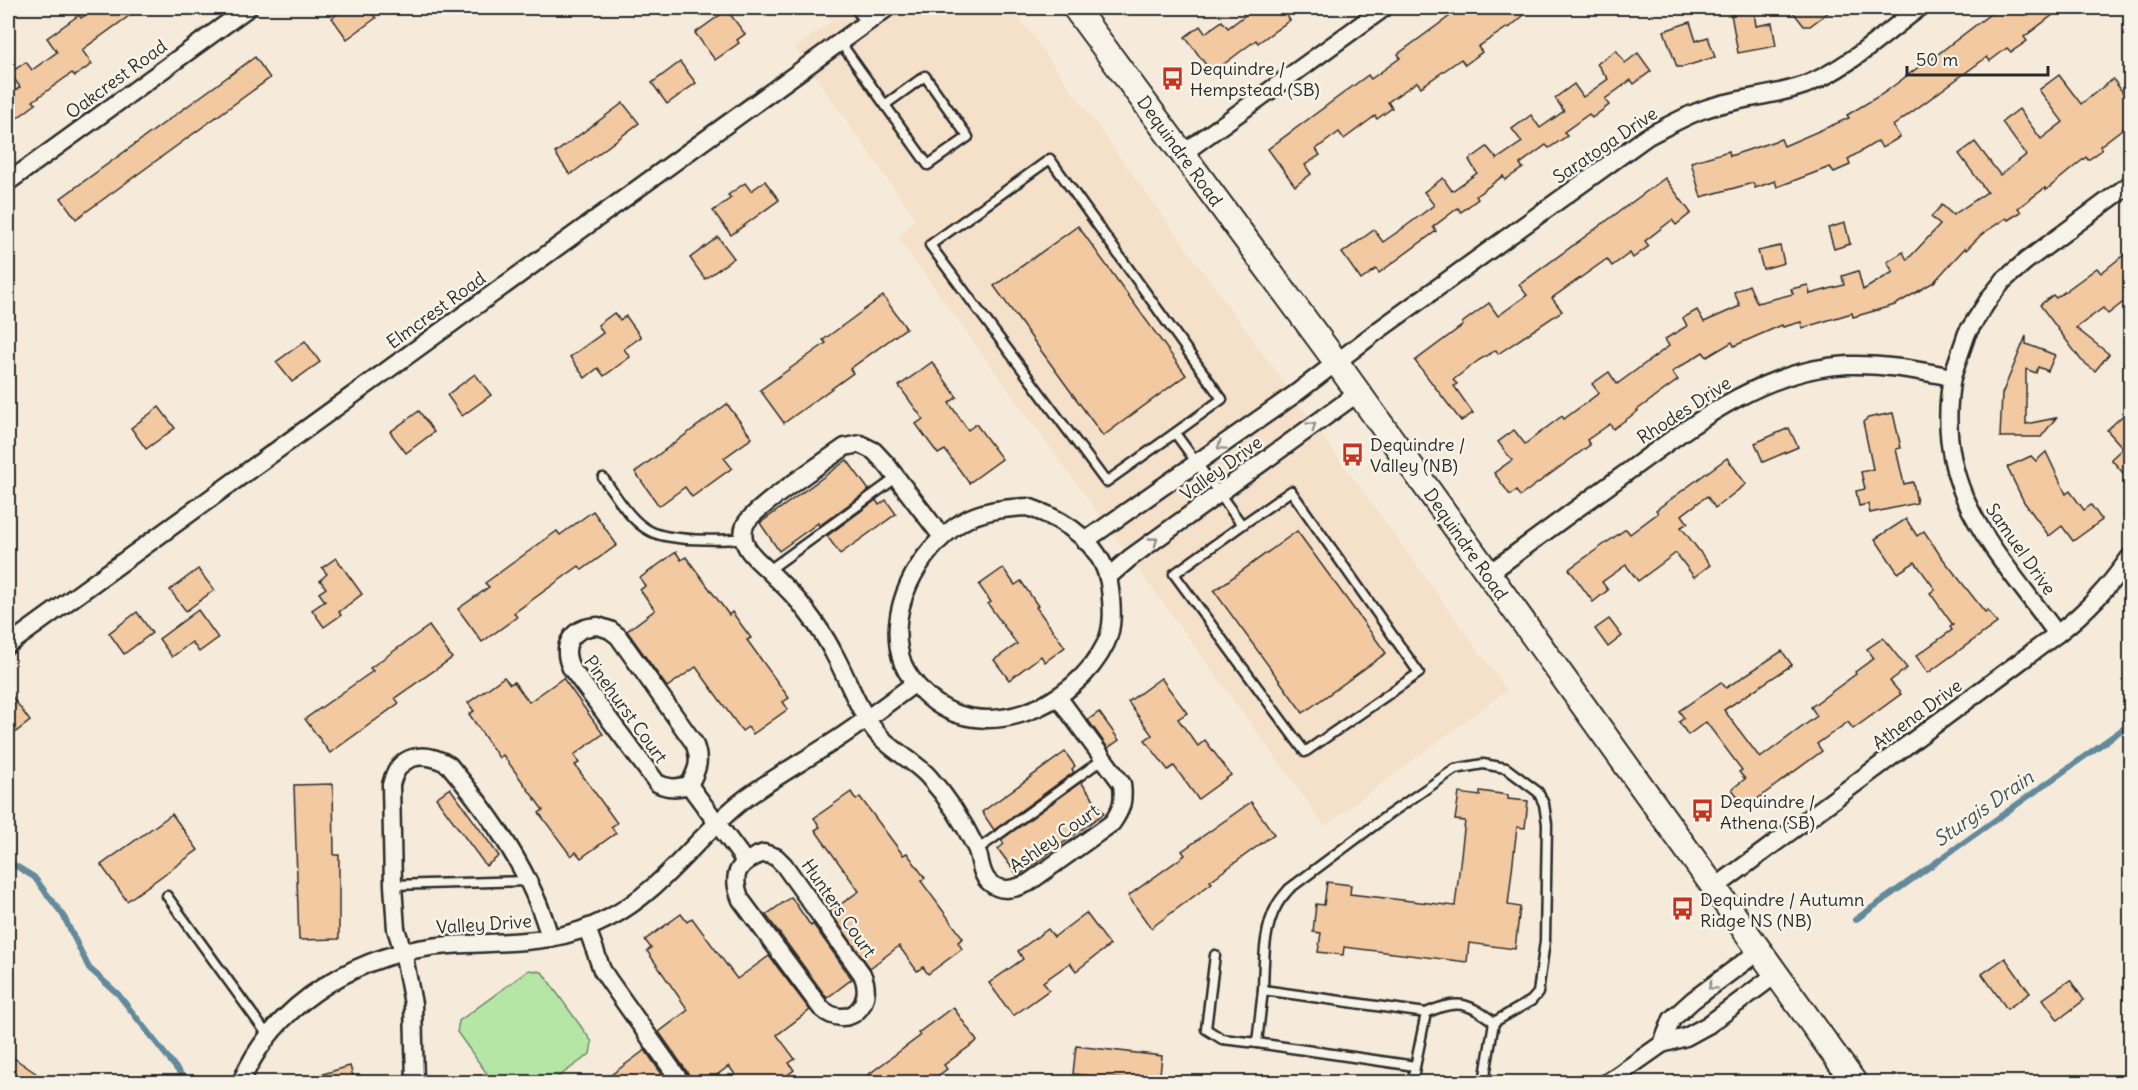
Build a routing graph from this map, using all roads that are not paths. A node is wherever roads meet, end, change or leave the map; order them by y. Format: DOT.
graph roads {
  1 [pos="248,8"];
  2 [pos="855,8"];
  3 [pos="887,8"];
  4 [pos="1075,8"];
  5 [pos="1384,8"];
  6 [pos="1919,8"];
  7 [pos="866,23"];
  8 [pos="840,42"];
  9 [pos="885,104"];
  10 [pos="1182,154"];
  11 [pos="8,182"];
  12 [pos="2130,184"];
  13 [pos="1337,363"];
  14 [pos="1952,377"];
  15 [pos="1358,393"];
  16 [pos="1175,432"];
  17 [pos="1198,463"];
  18 [pos="603,478"];
  19 [pos="896,478"];
  20 [pos="1219,493"];
  21 [pos="1242,525"];
  22 [pos="942,537"];
  23 [pos="744,538"];
  24 [pos="1085,541"];
  25 [pos="2130,557"];
  26 [pos="769,570"];
  27 [pos="1487,575"];
  28 [pos="1108,577"];
  29 [pos="2057,634"];
  30 [pos="8,645"];
  31 [pos="914,684"];
  32 [pos="1058,697"];
  33 [pos="867,718"];
  34 [pos="1103,759"];
  35 [pos="689,785"];
  36 [pos="717,822"];
  37 [pos="977,850"];
  38 [pos="745,861"];
  39 [pos="529,881"];
  40 [pos="393,885"];
  41 [pos="1713,889"];
  42 [pos="167,896"];
  43 [pos="587,928"];
  44 [pos="550,938"];
  45 [pos="403,951"];
  46 [pos="1759,951"];
  47 [pos="1215,955"];
  48 [pos="1775,975"];
  49 [pos="1263,990"];
  50 [pos="1426,1013"];
  51 [pos="1494,1022"];
  52 [pos="269,1037"];
  53 [pos="1257,1043"];
  54 [pos="1662,1044"];
  55 [pos="1415,1066"];
  56 [pos="241,1083"];
  57 [pos="415,1083"];
  58 [pos="681,1083"];
  59 [pos="1412,1083"];
  60 [pos="1484,1083"];
  61 [pos="1608,1083"];
  62 [pos="1854,1083"];
  1 -- 11 [label="street, Oakcrest Road"];
  2 -- 7 [label="lane"];
  3 -- 7 [label="street, Elmcrest Road"];
  4 -- 10 [label="main road, Dequindre Road"];
  5 -- 10 [label="street"];
  6 -- 13 [label="street, Saratoga Drive"];
  7 -- 8 [label="street, Elmcrest Road"];
  8 -- 9 [label="lane"];
  8 -- 30 [label="street, Elmcrest Road"];
  9 -- 9 [label="lane"];
  10 -- 13 [label="main road, Dequindre Road"];
  12 -- 14 [label="street"];
  13 -- 15 [label="main road, Dequindre Road"];
  13 -- 17 [label="street, Valley Drive, one-way"];
  14 -- 27 [label="street, Rhodes Drive"];
  14 -- 29 [label="street, Samuel Drive"];
  20 -- 15 [label="street, Valley Drive, one-way"];
  15 -- 27 [label="main road, Dequindre Road"];
  16 -- 16 [label="lane"];
  16 -- 17 [label="lane"];
  17 -- 20 [label="lane"];
  17 -- 24 [label="street, Valley Drive"];
  18 -- 23 [label="lane"];
  19 -- 22 [label="street"];
  19 -- 23 [label="street"];
  19 -- 26 [label="lane"];
  20 -- 21 [label="lane"];
  28 -- 20 [label="street, Valley Drive, one-way"];
  21 -- 21 [label="lane"];
  22 -- 24 [label="street"];
  22 -- 31 [label="street"];
  23 -- 26 [label="street, Ashley Court"];
  24 -- 28 [label="street"];
  25 -- 29 [label="street, Athena Drive"];
  26 -- 33 [label="street, Ashley Court"];
  27 -- 41 [label="main road, Dequindre Road"];
  28 -- 32 [label="street"];
  29 -- 41 [label="street, Athena Drive"];
  31 -- 32 [label="street"];
  31 -- 33 [label="street, Valley Drive"];
  32 -- 34 [label="street, Ashley Court"];
  33 -- 36 [label="street, Valley Drive"];
  33 -- 37 [label="street, Ashley Court"];
  34 -- 37 [label="lane"];
  34 -- 37 [label="street, Ashley Court"];
  35 -- 35 [label="street, Pinehurst Court"];
  35 -- 36 [label="street"];
  36 -- 38 [label="street"];
  36 -- 43 [label="street, Valley Drive"];
  38 -- 38 [label="street, Hunters Court"];
  39 -- 40 [label="lane"];
  39 -- 40 [label="street"];
  39 -- 44 [label="street"];
  40 -- 45 [label="street"];
  41 -- 46 [label="main road, Dequindre Road"];
  42 -- 52 [label="lane"];
  43 -- 44 [label="street, Valley Drive"];
  43 -- 58 [label="street"];
  44 -- 45 [label="street, Valley Drive"];
  45 -- 52 [label="street, Valley Drive"];
  45 -- 57 [label="street"];
  46 -- 48 [label="main road, Dequindre Road"];
  46 -- 54 [label="street, one-way"];
  47 -- 53 [label="lane"];
  48 -- 54 [label="street"];
  48 -- 62 [label="main road, Dequindre Road"];
  49 -- 50 [label="lane"];
  49 -- 51 [label="lane"];
  49 -- 53 [label="lane"];
  50 -- 51 [label="lane"];
  50 -- 55 [label="lane"];
  51 -- 60 [label="lane"];
  52 -- 56 [label="street, Valley Drive"];
  53 -- 55 [label="lane"];
  54 -- 61 [label="street"];
  55 -- 59 [label="lane"];
}
